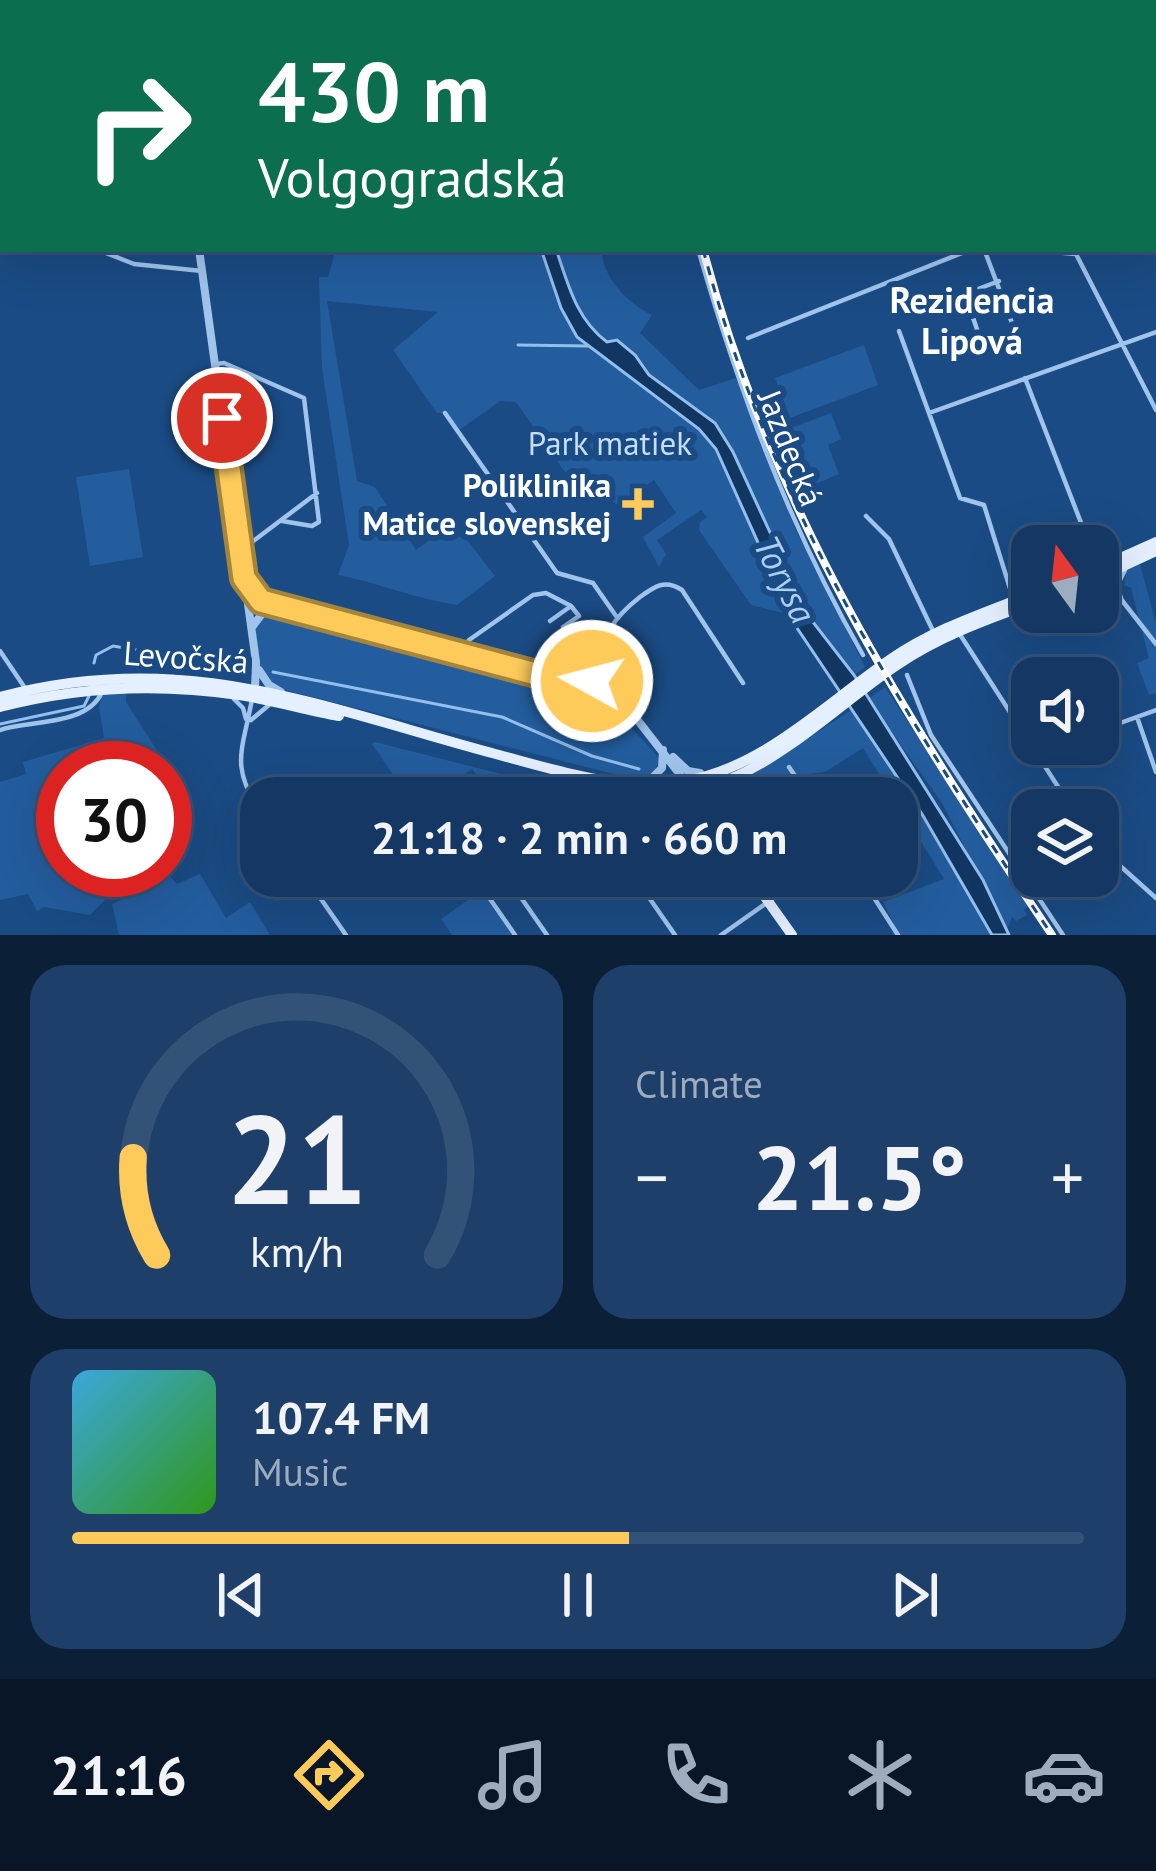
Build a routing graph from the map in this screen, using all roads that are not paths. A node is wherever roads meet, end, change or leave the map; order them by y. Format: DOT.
graph roads {
  1 [pos="104,252"];
  2 [pos="199,252"];
  3 [pos="699,252"];
  4 [pos="964,252"];
  5 [pos="985,252"];
  6 [pos="1076,252"];
  7 [pos="202,271"];
  8 [pos="999,281"];
  9 [pos="1012,323"];
  10 [pos="899,331"];
  11 [pos="1156,332"];
  12 [pos="748,338"];
  13 [pos="1122,344"];
  14 [pos="984,350"];
  15 [pos="214,364"];
  16 [pos="1025,378"];
  17 [pos="1156,410"];
  18 [pos="445,413"];
  19 [pos="929,413"];
  20 [pos="316,493"];
  21 [pos="866,516"];
  22 [pos="282,521"];
  23 [pos="1082,525"];
  24 [pos="1156,542"];
  25 [pos="240,545"];
  26 [pos="1156,551"];
  27 [pos="1137,560"];
  28 [pos="1119,563"];
  29 [pos="1119,567"];
  30 [pos="244,578"];
  31 [pos="1011,589"];
  32 [pos="1119,599"];
  33 [pos="1119,601"];
  34 [pos="1011,603"];
  35 [pos="262,606"];
  36 [pos="571,606"];
  37 [pos="249,607"];
  38 [pos="1011,608"];
  39 [pos="1126,608"];
  40 [pos="616,616"];
  41 [pos="550,621"];
  42 [pos="563,627"];
  43 [pos="252,628"];
  44 [pos="958,632"];
  45 [pos="934,633"];
  46 [pos="589,638"];
  47 [pos="604,639"];
  48 [pos="1156,644"];
  49 [pos="0,651"];
  50 [pos="462,654"];
  51 [pos="863,655"];
  52 [pos="3,659"];
  53 [pos="256,662"];
  54 [pos="907,674"];
  55 [pos="868,681"];
  56 [pos="743,683"];
  57 [pos="233,684"];
  58 [pos="589,688"];
  59 [pos="199,690"];
  60 [pos="254,693"];
  61 [pos="29,694"];
  62 [pos="101,694"];
  63 [pos="0,697"];
  64 [pos="283,699"];
  65 [pos="840,701"];
  66 [pos="0,707"];
  67 [pos="1156,710"];
  68 [pos="1011,716"];
  69 [pos="1137,717"];
  70 [pos="1119,723"];
  71 [pos="248,725"];
  72 [pos="0,730"];
  73 [pos="663,748"];
  74 [pos="758,754"];
  75 [pos="789,767"];
  76 [pos="1156,772"];
  77 [pos="241,777"];
  78 [pos="588,777"];
  79 [pos="657,777"];
  80 [pos="682,777"];
  81 [pos="714,777"];
  82 [pos="736,777"];
  83 [pos="796,777"];
  84 [pos="1119,866"];
  85 [pos="1156,882"];
  86 [pos="1147,892"];
  87 [pos="320,897"];
  88 [pos="488,897"];
  89 [pos="521,897"];
  90 [pos="649,897"];
  91 [pos="765,897"];
  92 [pos="775,897"];
  93 [pos="874,897"];
  94 [pos="1156,898"];
  95 [pos="768,902"];
  96 [pos="346,935"];
  97 [pos="514,935"];
  98 [pos="547,935"];
  99 [pos="675,935"];
  100 [pos="721,935"];
  101 [pos="792,935"];
  102 [pos="898,935"];
  103 [pos="1063,935"];
  1 -- 7 [label="street"];
  2 -- 7 [label="street"];
  3 -- 51 [label="street, Jazdecká"];
  4 -- 12 [label="street"];
  5 -- 8 [label="street"];
  6 -- 13 [label="street"];
  7 -- 15 [label="street"];
  8 -- 9 [label="street"];
  8 -- 14 [label="street"];
  10 -- 19 [label="street"];
  11 -- 13 [label="street"];
  13 -- 16 [label="street"];
  13 -- 17 [label="street"];
  15 -- 20 [label="street"];
  15 -- 25 [label="street"];
  16 -- 19 [label="street"];
  16 -- 23 [label="street"];
  18 -- 40 [label="street"];
  19 -- 31 [label="street"];
  20 -- 22 [label="street"];
  20 -- 22 [label="street"];
  21 -- 45 [label="street"];
  22 -- 25 [label="street"];
  24 -- 28 [label="main road"];
  25 -- 30 [label="street"];
  26 -- 27 [label="main road"];
  27 -- 29 [label="main road"];
  27 -- 39 [label="street"];
  30 -- 35 [label="street"];
  30 -- 37 [label="street"];
  32 -- 39 [label="street"];
  33 -- 39 [label="street"];
  34 -- 45 [label="main road"];
  35 -- 37 [label="street"];
  35 -- 43 [label="street"];
  35 -- 50 [label="street"];
  36 -- 41 [label="street"];
  36 -- 42 [label="street"];
  36 -- 50 [label="street"];
  37 -- 43 [label="street"];
  38 -- 44 [label="main road"];
  39 -- 48 [label="street"];
  40 -- 47 [label="street"];
  40 -- 56 [label="street"];
  43 -- 53 [label="street"];
  44 -- 55 [label="main road"];
  44 -- 68 [label="street"];
  45 -- 55 [label="main road"];
  46 -- 47 [label="street"];
  47 -- 58 [label="street"];
  49 -- 52 [label="street"];
  50 -- 58 [label="street"];
  52 -- 61 [label="street"];
  53 -- 57 [label="street"];
  53 -- 60 [label="street"];
  53 -- 64 [label="street"];
  54 -- 103 [label="street"];
  55 -- 65 [label="main road"];
  57 -- 60 [label="main road, Levočská"];
  57 -- 61 [label="main road, Levočská"];
  58 -- 73 [label="street"];
  59 -- 60 [label="main road, Levočská"];
  59 -- 62 [label="main road, Levočská"];
  59 -- 71 [label="street"];
  60 -- 64 [label="main road, Levočská"];
  60 -- 71 [label="street"];
  61 -- 62 [label="main road, Levočská"];
  61 -- 63 [label="main road, Levočská"];
  61 -- 66 [label="main road, Levočská"];
  62 -- 72 [label="street, Levočská"];
  64 -- 71 [label="street"];
  64 -- 78 [label="main road, Levočská"];
  65 -- 74 [label="main road, Levočská"];
  65 -- 82 [label="main road, Levočská"];
  67 -- 69 [label="street"];
  69 -- 70 [label="street"];
  69 -- 76 [label="street"];
  71 -- 77 [label="street"];
  73 -- 74 [label="street"];
  73 -- 79 [label="street"];
  73 -- 80 [label="street"];
  74 -- 81 [label="main road, Levočská"];
  75 -- 83 [label="street"];
  84 -- 86 [label="street"];
  85 -- 86 [label="street"];
  86 -- 94 [label="street"];
  87 -- 96 [label="street"];
  88 -- 97 [label="street"];
  89 -- 98 [label="street"];
  90 -- 99 [label="street"];
  91 -- 95 [label="main road"];
  92 -- 95 [label="street"];
  93 -- 102 [label="street"];
  95 -- 100 [label="street"];
  95 -- 101 [label="main road"];
}
